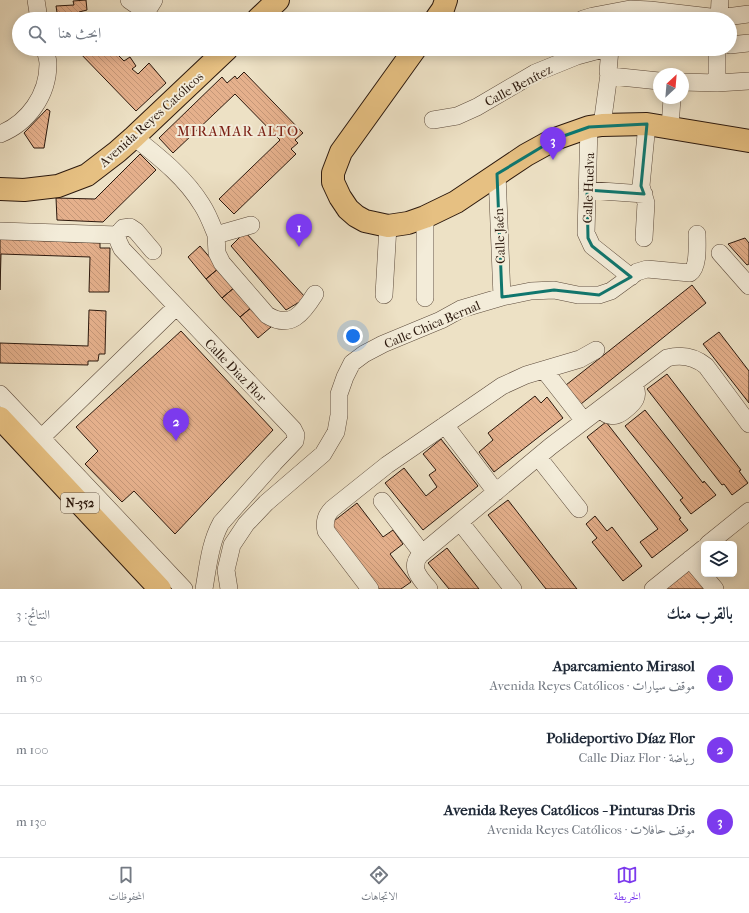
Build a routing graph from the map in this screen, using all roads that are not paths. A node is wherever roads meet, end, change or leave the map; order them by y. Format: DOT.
graph roads {
  1 [pos="36,0"];
  2 [pos="129,0"];
  3 [pos="154,0"];
  4 [pos="278,0"];
  5 [pos="446,0"];
  6 [pos="720,0"];
  7 [pos="38,12"];
  8 [pos="265,12"];
  9 [pos="440,12"];
  10 [pos="614,12"];
  11 [pos="667,12"];
  12 [pos="719,12"];
  13 [pos="749,14"];
  14 [pos="737,16"];
  15 [pos="749,43"];
  16 [pos="737,45"];
  17 [pos="47,56"];
  18 [pos="220,56"];
  19 [pos="410,56"];
  20 [pos="577,56"];
  21 [pos="610,56"];
  22 [pos="717,56"];
  23 [pos="609,74"];
  24 [pos="653,80"];
  25 [pos="749,81"];
  26 [pos="689,82"];
  27 [pos="717,83"];
  28 [pos="672,104"];
  29 [pos="433,120"];
  30 [pos="648,124"];
  31 [pos="595,126"];
  32 [pos="670,128"];
  33 [pos="0,134"];
  34 [pos="134,137"];
  35 [pos="749,141"];
  36 [pos="497,174"];
  37 [pos="0,189"];
  38 [pos="587,190"];
  39 [pos="644,194"];
  40 [pos="425,218"];
  41 [pos="251,225"];
  42 [pos="388,226"];
  43 [pos="0,231"];
  44 [pos="697,234"];
  45 [pos="118,235"];
  46 [pos="216,235"];
  47 [pos="644,238"];
  48 [pos="153,251"];
  49 [pos="720,253"];
  50 [pos="631,277"];
  51 [pos="749,286"];
  52 [pos="315,294"];
  53 [pos="384,295"];
  54 [pos="502,297"];
  55 [pos="425,298"];
  56 [pos="176,307"];
  57 [pos="596,350"];
  58 [pos="544,370"];
  59 [pos="0,394"];
  60 [pos="0,418"];
  61 [pos="584,421"];
  62 [pos="749,424"];
  63 [pos="445,425"];
  64 [pos="41,438"];
  65 [pos="538,457"];
  66 [pos="496,492"];
  67 [pos="382,501"];
  68 [pos="579,509"];
  69 [pos="749,511"];
  70 [pos="460,522"];
  71 [pos="712,541"];
  72 [pos="701,550"];
  73 [pos="422,553"];
  74 [pos="690,558"];
  75 [pos="160,589"];
  76 [pos="184,589"];
  77 [pos="204,589"];
  78 [pos="230,589"];
  79 [pos="370,589"];
  80 [pos="429,589"];
  81 [pos="513,589"];
  82 [pos="653,589"];
  83 [pos="715,589"];
  1 -- 7 [label="street"];
  2 -- 3 [label="street"];
  4 -- 8 [label="main road"];
  5 -- 9 [label="main road"];
  6 -- 12 [label="street"];
  10 -- 11 [label="street"];
  13 -- 14 [label="street"];
  15 -- 16 [label="street"];
  17 -- 33 [label="street"];
  18 -- 34 [label="main road, Avenida Reyes Católicos"];
  19 -- 42 [label="main road"];
  20 -- 29 [label="street, Calle Benítez"];
  21 -- 23 [label="street, Calle Huelva"];
  22 -- 27 [label="street"];
  23 -- 24 [label="street"];
  23 -- 31 [label="street, Calle Huelva"];
  25 -- 27 [label="street"];
  26 -- 27 [label="street"];
  28 -- 32 [label="street"];
  30 -- 31 [label="main road"];
  30 -- 32 [label="main road"];
  30 -- 39 [label="street"];
  31 -- 36 [label="main road"];
  31 -- 38 [label="street, Calle Huelva"];
  32 -- 35 [label="main road"];
  34 -- 37 [label="main road, Avenida Reyes Católicos"];
  34 -- 46 [label="street"];
  36 -- 40 [label="main road"];
  36 -- 54 [label="street, Calle Jaén"];
  38 -- 39 [label="street"];
  38 -- 50 [label="street, Calle Huelva"];
  39 -- 47 [label="street"];
  40 -- 42 [label="main road"];
  40 -- 55 [label="street"];
  41 -- 46 [label="street"];
  42 -- 53 [label="street"];
  43 -- 45 [label="street"];
  44 -- 50 [label="street, Calle Chica Bernal"];
  45 -- 48 [label="street"];
  45 -- 56 [label="street"];
  46 -- 52 [label="street"];
  49 -- 51 [label="street"];
  50 -- 54 [label="street, Calle Chica Bernal"];
  54 -- 78 [label="street, Calle Chica Bernal"];
  56 -- 64 [label="street"];
  56 -- 77 [label="street, Calle Diaz Flor"];
  57 -- 58 [label="street"];
  58 -- 61 [label="street"];
  58 -- 63 [label="street"];
  59 -- 64 [label="street"];
  60 -- 75 [label="main road, N-352"];
  61 -- 62 [label="street"];
  61 -- 65 [label="street"];
  63 -- 66 [label="street"];
  63 -- 79 [label="street"];
  64 -- 76 [label="street"];
  65 -- 66 [label="street"];
  65 -- 68 [label="street"];
  66 -- 70 [label="street"];
  67 -- 73 [label="street"];
  69 -- 71 [label="street"];
  70 -- 73 [label="street"];
  70 -- 81 [label="street"];
  72 -- 74 [label="street"];
  73 -- 80 [label="street"];
  74 -- 82 [label="street"];
  74 -- 83 [label="street"];
}
